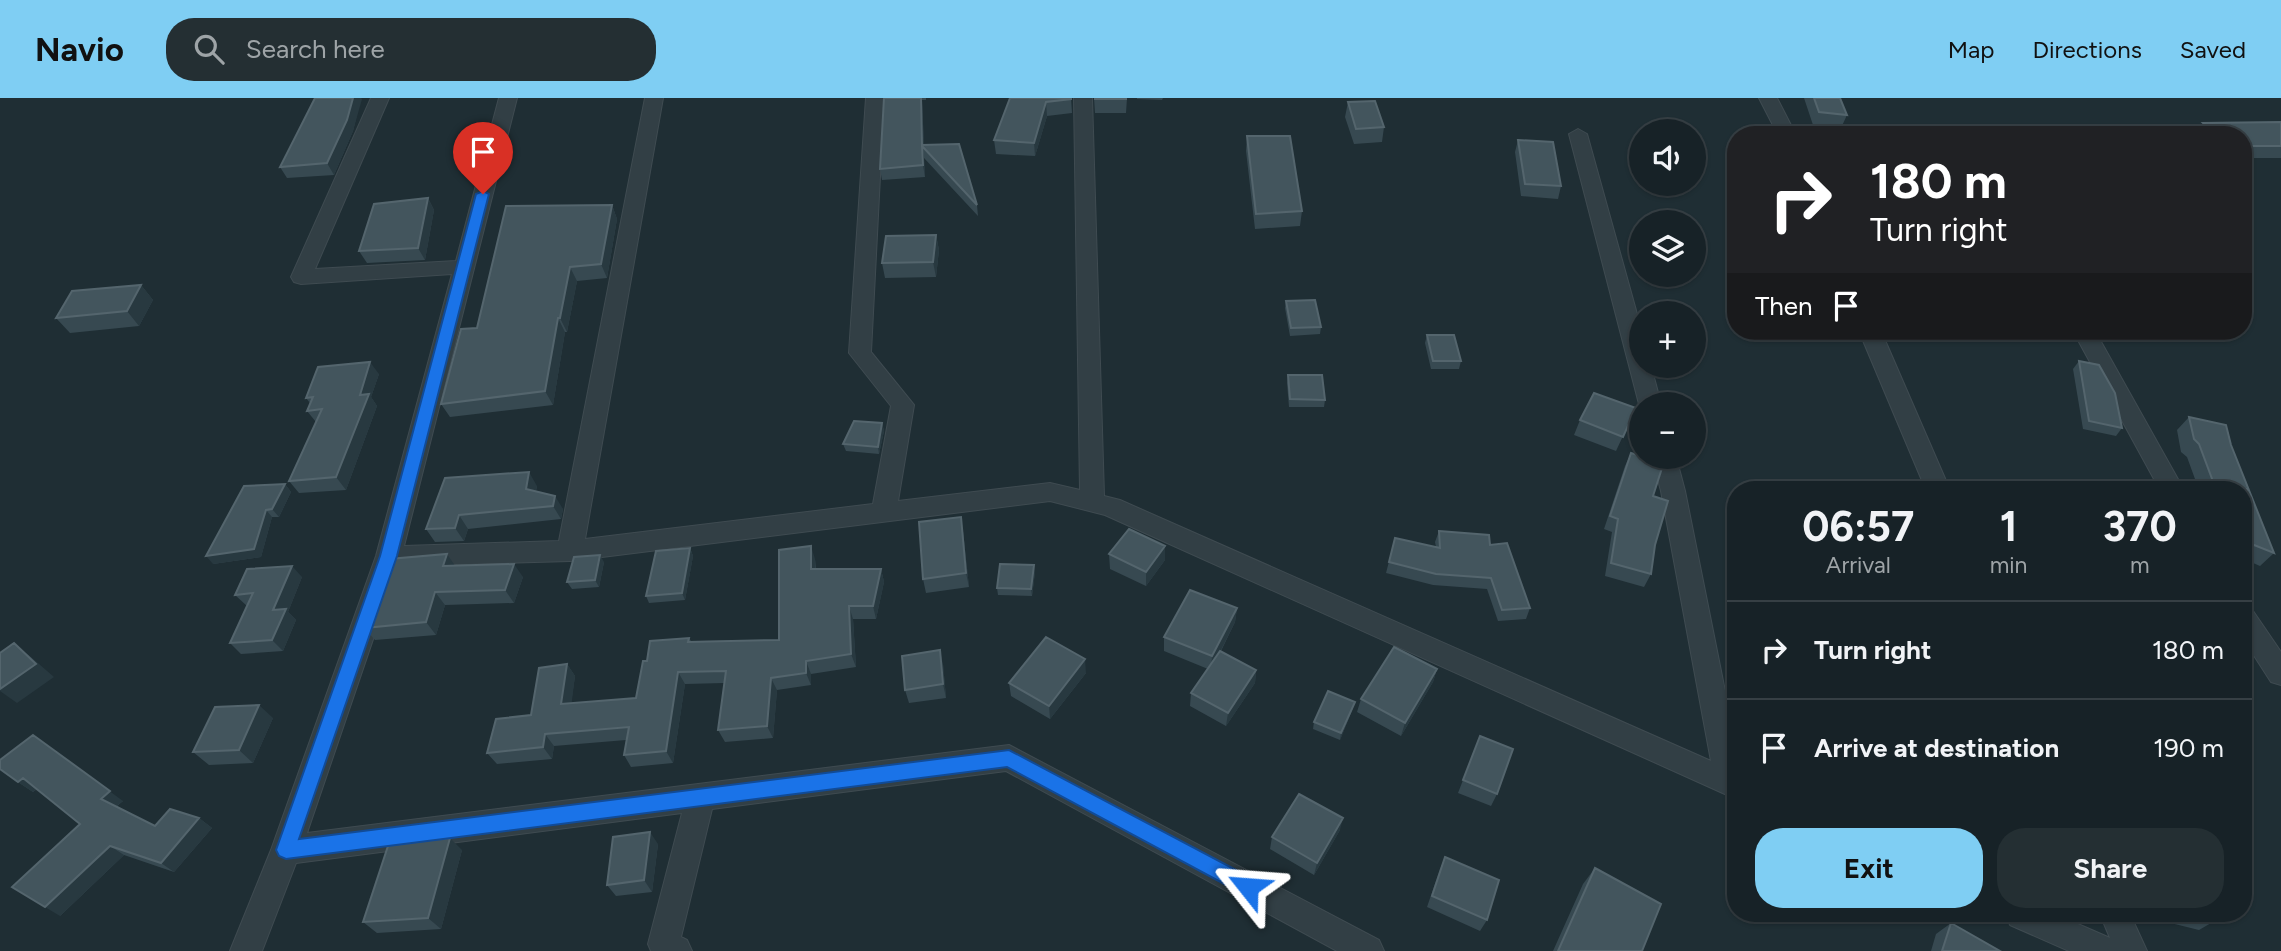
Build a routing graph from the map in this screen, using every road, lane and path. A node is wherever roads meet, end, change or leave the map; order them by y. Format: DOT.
graph roads {
  1 [pos="380,98"];
  2 [pos="508,98"];
  3 [pos="654,98"];
  4 [pos="875,98"];
  5 [pos="1083,98"];
  6 [pos="1768,98"];
  7 [pos="1782,126"];
  8 [pos="1578,134"];
  9 [pos="464,267"];
  10 [pos="1874,340"];
  11 [pos="2089,340"];
  12 [pos="1647,392"];
  13 [pos="1667,469"];
  14 [pos="1934,481"];
  15 [pos="2167,481"];
  16 [pos="1092,502"];
  17 [pos="884,513"];
  18 [pos="570,551"];
  19 [pos="388,556"];
  20 [pos="2252,631"];
  21 [pos="2281,674"];
  22 [pos="1727,759"];
  23 [pos="1727,782"];
  24 [pos="700,798"];
  25 [pos="286,850"];
  26 [pos="2039,922"];
  27 [pos="2118,922"];
  28 [pos="246,951"];
  29 [pos="676,951"];
  30 [pos="1368,951"];
  31 [pos="2104,951"];
  32 [pos="2131,951"];
  1 -- 9 [label="street"];
  2 -- 9 [label="street"];
  3 -- 18 [label="street"];
  4 -- 17 [label="street"];
  5 -- 16 [label="street"];
  6 -- 7 [label="street"];
  8 -- 12 [label="street"];
  9 -- 19 [label="street"];
  10 -- 14 [label="street"];
  11 -- 15 [label="street"];
  13 -- 22 [label="street"];
  16 -- 17 [label="street"];
  16 -- 23 [label="street"];
  17 -- 18 [label="street"];
  18 -- 19 [label="street"];
  19 -- 25 [label="street"];
  20 -- 21 [label="street"];
  24 -- 25 [label="street"];
  24 -- 29 [label="street"];
  24 -- 30 [label="street"];
  25 -- 28 [label="street"];
  26 -- 31 [label="street"];
  27 -- 32 [label="street"];
}
